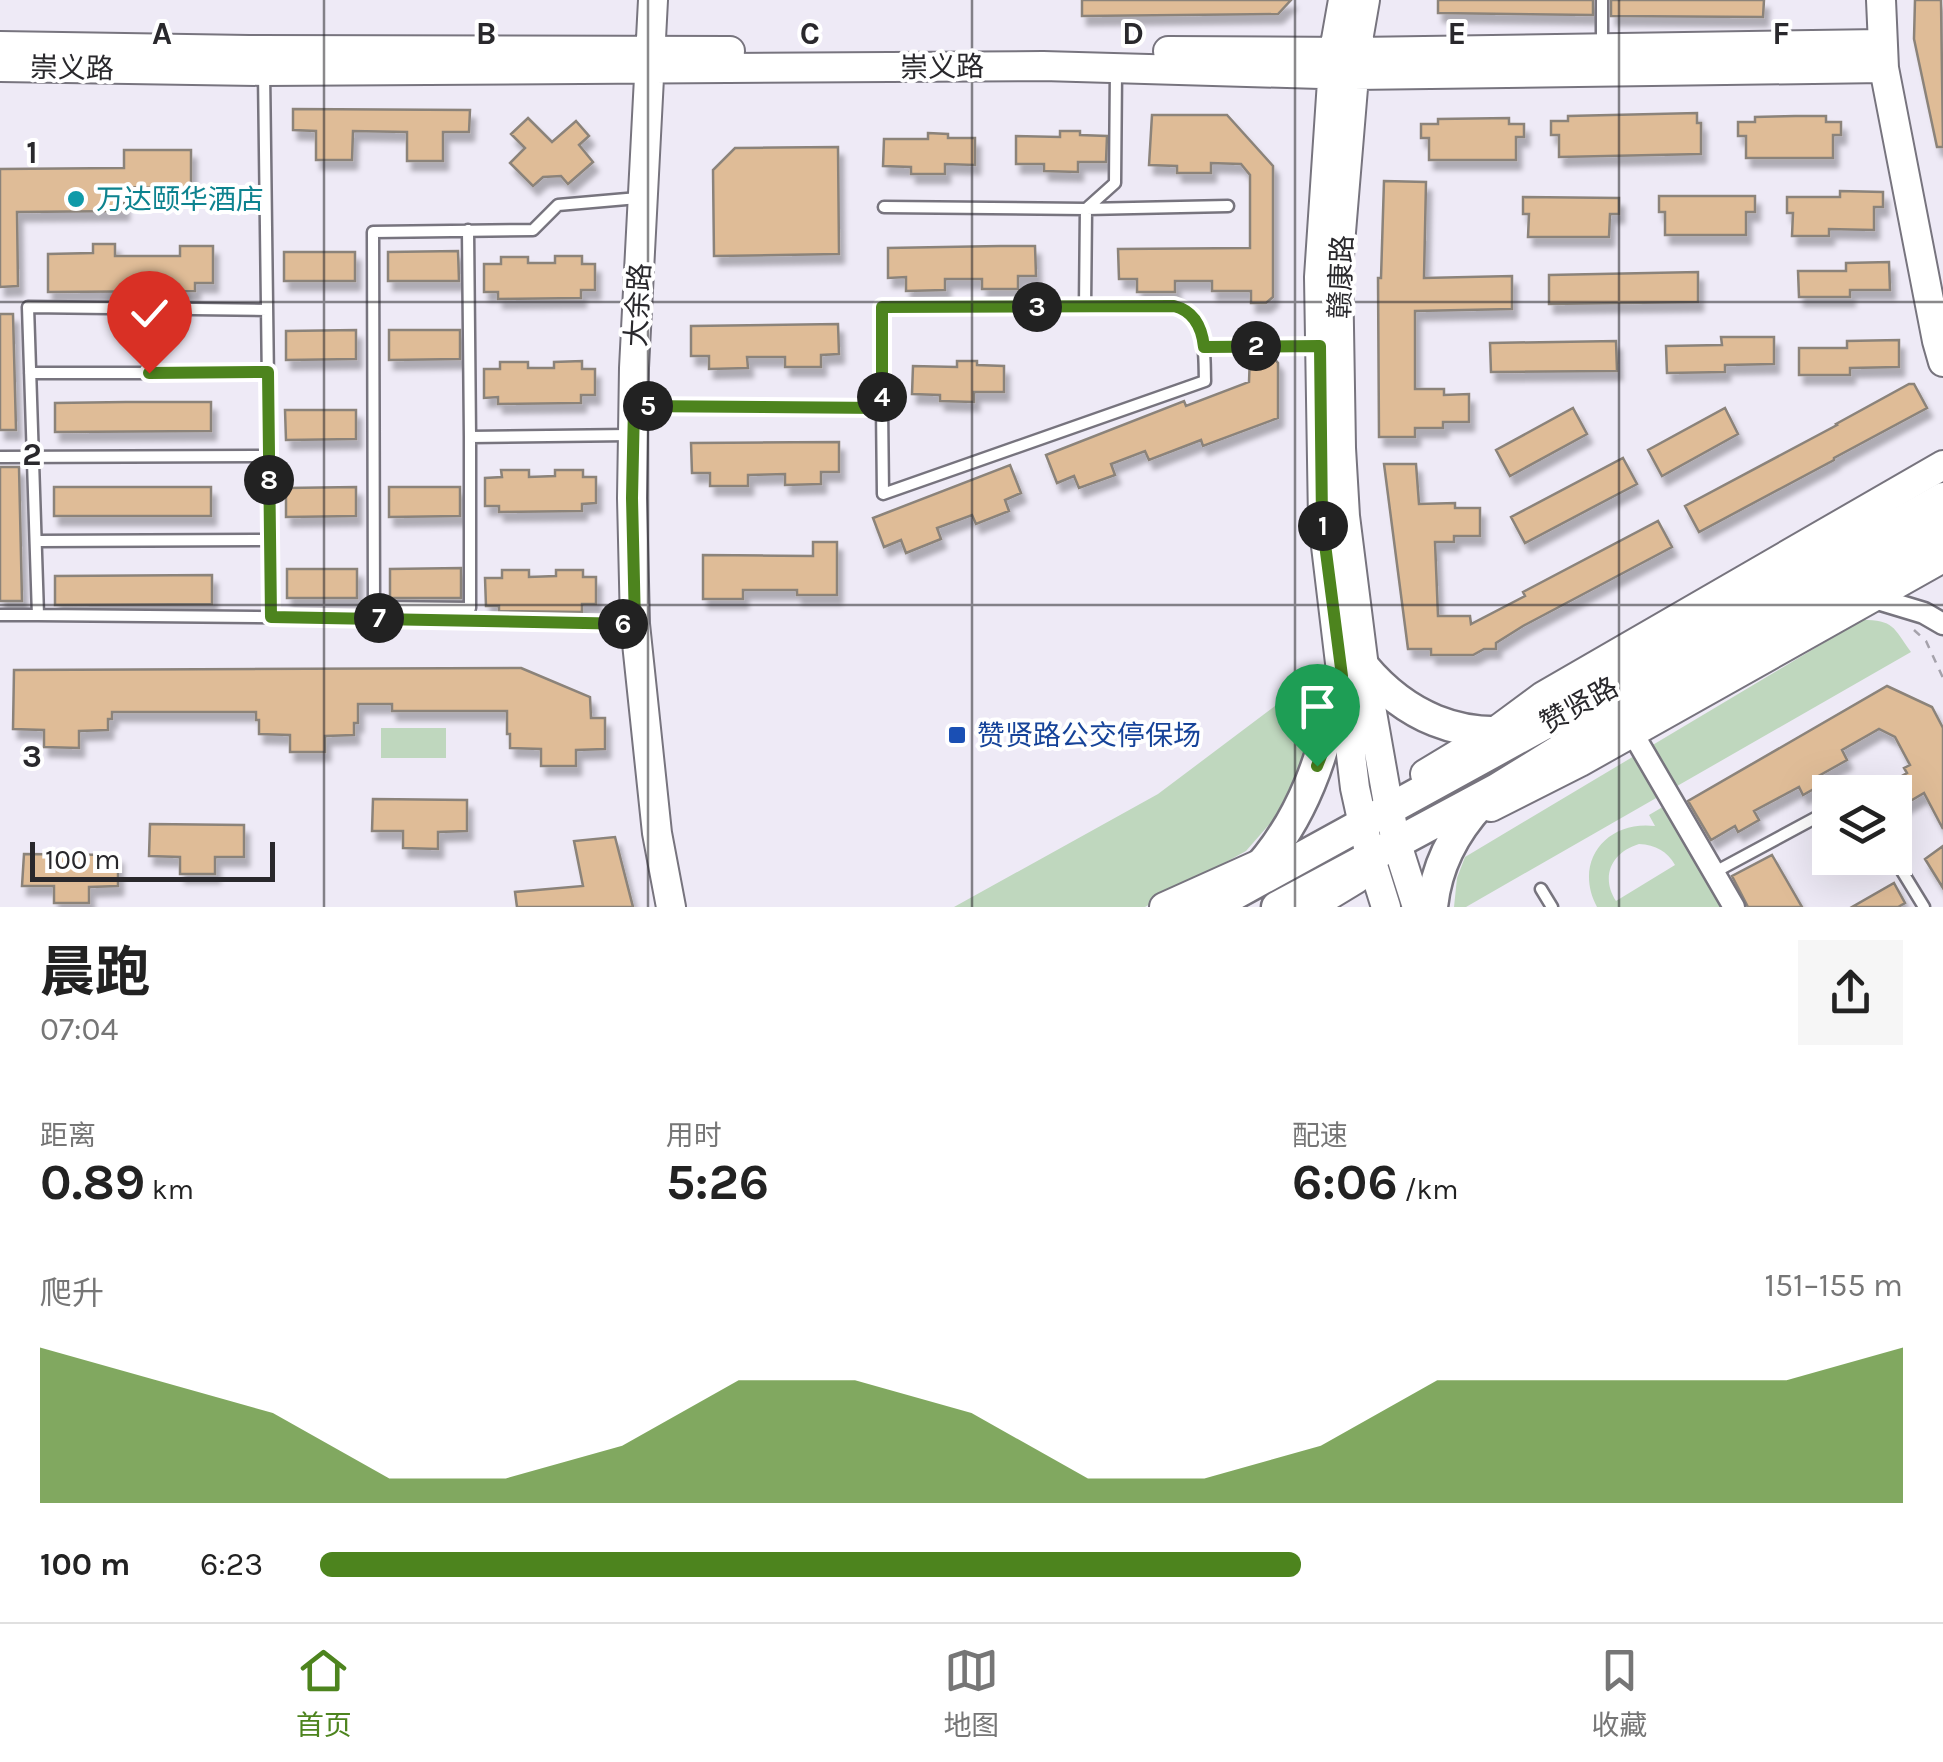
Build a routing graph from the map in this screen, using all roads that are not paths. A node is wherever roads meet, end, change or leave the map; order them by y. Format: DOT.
graph roads {
  1 [pos="653,0"];
  2 [pos="1344,0"];
  3 [pos="1365,0"];
  4 [pos="1602,0"];
  5 [pos="1881,0"];
  6 [pos="0,46"];
  7 [pos="1602,48"];
  8 [pos="1882,56"];
  9 [pos="649,61"];
  10 [pos="1344,63"];
  11 [pos="0,67"];
  12 [pos="1116,68"];
  13 [pos="264,71"];
  14 [pos="644,197"];
  15 [pos="1228,206"];
  16 [pos="884,207"];
  17 [pos="1086,209"];
  18 [pos="468,230"];
  19 [pos="1086,306"];
  20 [pos="267,310"];
  21 [pos="1320,346"];
  22 [pos="1204,347"];
  23 [pos="1943,362"];
  24 [pos="268,372"];
  25 [pos="30,374"];
  26 [pos="634,406"];
  27 [pos="882,408"];
  28 [pos="633,436"];
  29 [pos="470,437"];
  30 [pos="269,456"];
  31 [pos="0,457"];
  32 [pos="34,457"];
  33 [pos="1943,465"];
  34 [pos="1943,498"];
  35 [pos="1943,528"];
  36 [pos="269,540"];
  37 [pos="38,541"];
  38 [pos="1943,558"];
  39 [pos="1870,597"];
  40 [pos="0,615"];
  41 [pos="38,615"];
  42 [pos="271,617"];
  43 [pos="635,624"];
  44 [pos="1943,624"];
  45 [pos="1353,671"];
  46 [pos="1546,724"];
  47 [pos="1493,732"];
  48 [pos="1632,732"];
  49 [pos="1497,789"];
  50 [pos="1375,811"];
  51 [pos="1468,818"];
  52 [pos="1812,820"];
  53 [pos="1385,855"];
  54 [pos="1262,862"];
  55 [pos="1715,872"];
  56 [pos="1904,875"];
  57 [pos="1541,888"];
  58 [pos="671,907"];
  59 [pos="1164,907"];
  60 [pos="1211,907"];
  61 [pos="1277,907"];
  62 [pos="1310,907"];
  63 [pos="1386,907"];
  64 [pos="1417,907"];
  65 [pos="1432,907"];
  66 [pos="1552,907"];
  67 [pos="1734,907"];
  68 [pos="1924,907"];
  1 -- 9 [label="main road, 大余路"];
  2 -- 10 [label="main road, 赣康路"];
  3 -- 10 [label="main road, 赣康路"];
  4 -- 7 [label="lane"];
  5 -- 8 [label="main road"];
  6 -- 9 [label="main road, 崇义路"];
  7 -- 8 [label="main road, 崇义路"];
  7 -- 10 [label="main road, 崇义路"];
  8 -- 10 [label="main road, 崇义路"];
  8 -- 23 [label="main road"];
  9 -- 10 [label="main road, 崇义路"];
  9 -- 12 [label="main road, 崇义路"];
  9 -- 13 [label="main road, 崇义路"];
  9 -- 14 [label="main road, 大余路"];
  10 -- 12 [label="main road, 崇义路"];
  10 -- 21 [label="main road, 赣康路"];
  10 -- 45 [label="main road, 赣康路"];
  11 -- 13 [label="main road, 崇义路"];
  12 -- 17 [label="lane"];
  13 -- 20 [label="lane"];
  14 -- 18 [label="lane"];
  14 -- 26 [label="main road, 大余路"];
  15 -- 17 [label="lane"];
  16 -- 17 [label="lane"];
  17 -- 19 [label="lane"];
  18 -- 29 [label="lane"];
  18 -- 29 [label="lane"];
  19 -- 22 [label="lane"];
  19 -- 27 [label="lane"];
  20 -- 24 [label="lane"];
  20 -- 25 [label="lane"];
  21 -- 22 [label="lane"];
  21 -- 45 [label="main road, 赣康路"];
  22 -- 27 [label="lane"];
  24 -- 25 [label="lane"];
  24 -- 30 [label="lane"];
  25 -- 32 [label="lane"];
  26 -- 27 [label="lane"];
  26 -- 28 [label="main road, 大余路"];
  28 -- 29 [label="lane"];
  28 -- 43 [label="main road, 大余路"];
  30 -- 32 [label="lane"];
  30 -- 36 [label="lane"];
  31 -- 32 [label="lane"];
  32 -- 37 [label="lane"];
  33 -- 47 [label="main road"];
  34 -- 46 [label="main road, 赞贤路"];
  35 -- 49 [label="main road, 赞贤路"];
  36 -- 37 [label="lane"];
  36 -- 42 [label="lane"];
  37 -- 41 [label="lane"];
  38 -- 39 [label="main road"];
  39 -- 44 [label="street"];
  39 -- 48 [label="main road"];
  40 -- 41 [label="lane"];
  41 -- 42 [label="lane"];
  42 -- 43 [label="lane"];
  43 -- 58 [label="main road, 大余路"];
  45 -- 47 [label="main road"];
  45 -- 50 [label="main road, 赣康路"];
  45 -- 54 [label="main road"];
  46 -- 47 [label="main road"];
  46 -- 50 [label="main road, 赞贤路"];
  47 -- 50 [label="main road"];
  48 -- 51 [label="main road"];
  48 -- 55 [label="street"];
  49 -- 51 [label="main road"];
  49 -- 53 [label="main road, 赞贤路"];
  50 -- 53 [label="main road, 赣康路"];
  50 -- 54 [label="main road"];
  50 -- 60 [label="main road, 赞贤路"];
  51 -- 53 [label="main road"];
  51 -- 65 [label="main road"];
  52 -- 55 [label="lane"];
  53 -- 61 [label="main road, 赞贤路"];
  53 -- 62 [label="main road"];
  53 -- 63 [label="main road, 赣康路"];
  53 -- 64 [label="main road, 赣康路"];
  54 -- 59 [label="main road"];
  54 -- 60 [label="main road"];
  55 -- 67 [label="street"];
  56 -- 68 [label="lane"];
  57 -- 66 [label="lane"];
}
